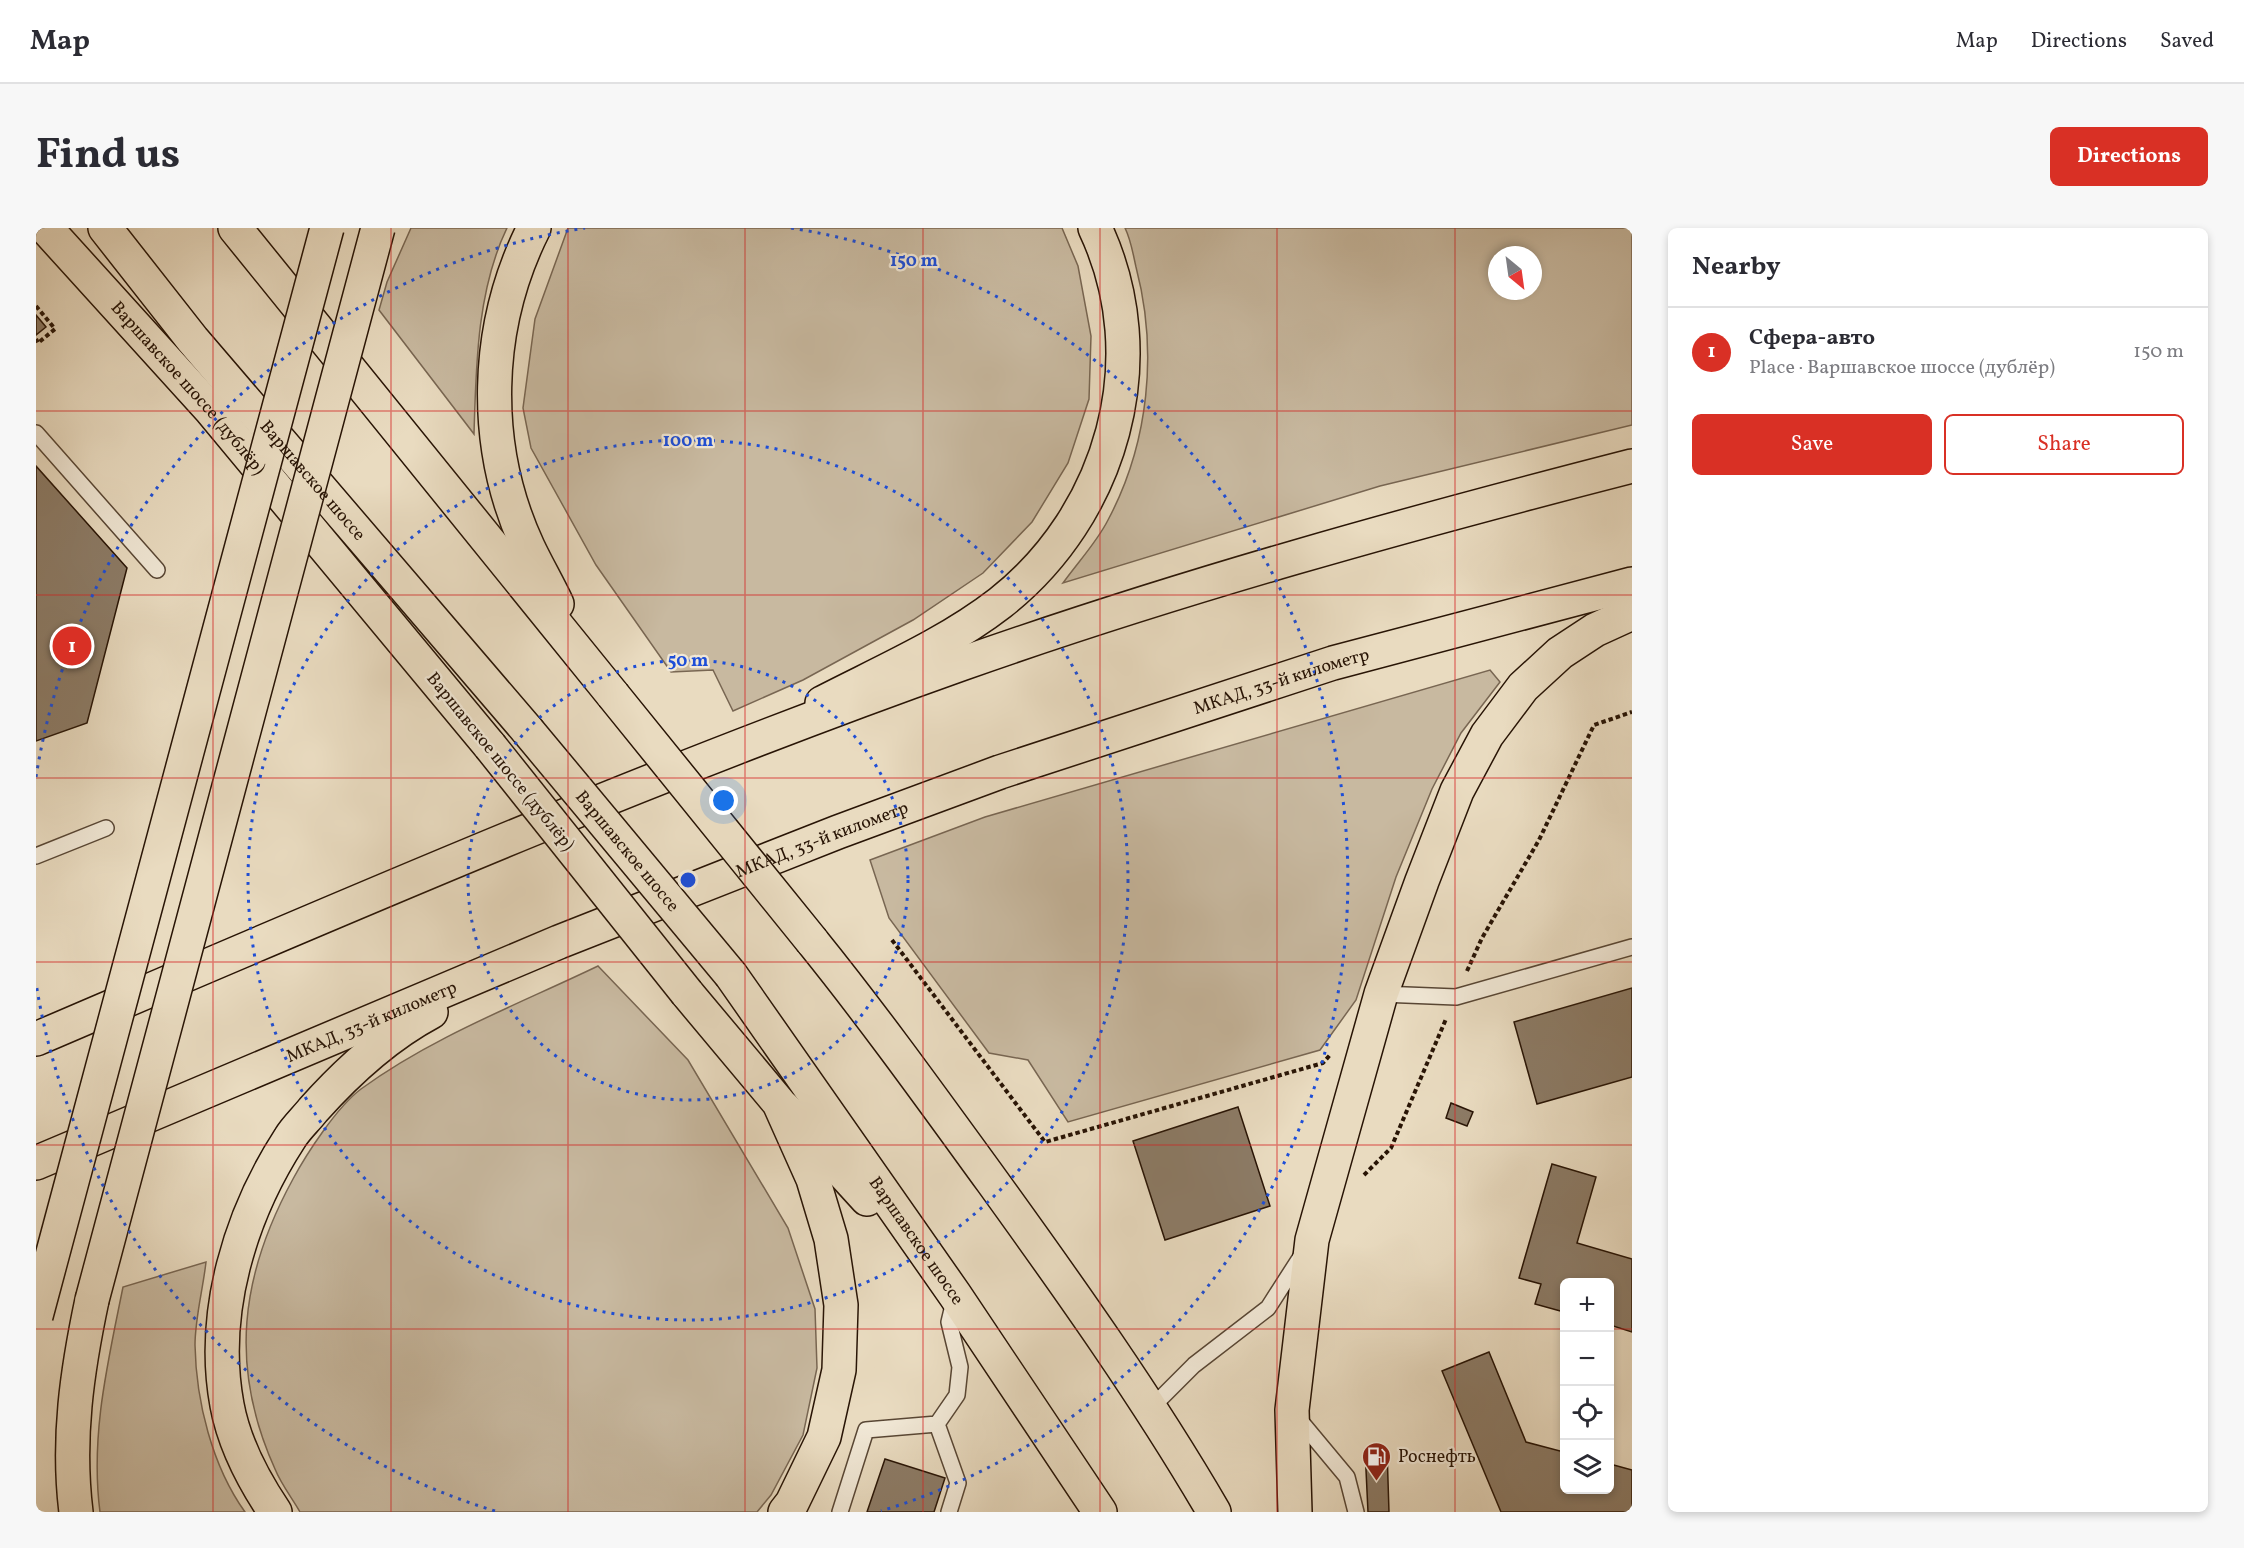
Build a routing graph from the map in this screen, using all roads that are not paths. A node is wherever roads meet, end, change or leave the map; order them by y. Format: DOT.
graph roads {
  1 [pos="46,228"];
  2 [pos="105,228"];
  3 [pos="235,228"];
  4 [pos="327,228"];
  5 [pos="378,228"];
  6 [pos="534,228"];
  7 [pos="1095,228"];
  8 [pos="36,434"];
  9 [pos="1632,466"];
  10 [pos="157,570"];
  11 [pos="1632,584"];
  12 [pos="1632,613"];
  13 [pos="613,695"];
  14 [pos="657,779"];
  15 [pos="106,828"];
  16 [pos="36,856"];
  17 [pos="559,942"];
  18 [pos="1632,947"];
  19 [pos="1381,994"];
  20 [pos="36,1039"];
  21 [pos="779,1103"];
  22 [pos="36,1163"];
  23 [pos="1312,1240"];
  24 [pos="955,1295"];
  25 [pos="36,1316"];
  26 [pos="1151,1408"];
  27 [pos="1292,1410"];
  28 [pos="938,1424"];
  29 [pos="76,1512"];
  30 [pos="275,1512"];
  31 [pos="785,1512"];
  32 [pos="840,1512"];
  33 [pos="949,1512"];
  34 [pos="1100,1512"];
  35 [pos="1214,1512"];
  36 [pos="1294,1512"];
  37 [pos="1356,1512"];
  1 -- 21 [label="main road, Варшавское шоссе (дублёр), bridge"];
  2 -- 24 [label="main road, Варшавское шоссе, bridge"];
  3 -- 13 [label="main road"];
  4 -- 25 [label="main road, bridge"];
  5 -- 29 [label="main road, bridge"];
  6 -- 13 [label="main road"];
  7 -- 14 [label="main road"];
  8 -- 10 [label="lane"];
  9 -- 14 [label="main road"];
  11 -- 17 [label="main road, МКАД, 33-й километр"];
  12 -- 19 [label="main road"];
  13 -- 26 [label="main road, bridge"];
  14 -- 20 [label="main road"];
  15 -- 16 [label="lane"];
  17 -- 22 [label="main road, МКАД, 33-й километр"];
  17 -- 30 [label="main road"];
  18 -- 19 [label="lane"];
  19 -- 23 [label="main road"];
  21 -- 24 [label="main road, Варшавское шоссе (дублёр)"];
  21 -- 31 [label="main road"];
  23 -- 26 [label="lane"];
  23 -- 27 [label="main road"];
  24 -- 28 [label="lane"];
  24 -- 34 [label="main road, Варшавское шоссе"];
  26 -- 35 [label="main road"];
  27 -- 36 [label="main road"];
  27 -- 37 [label="lane"];
  28 -- 32 [label="lane"];
  28 -- 33 [label="lane"];
}
